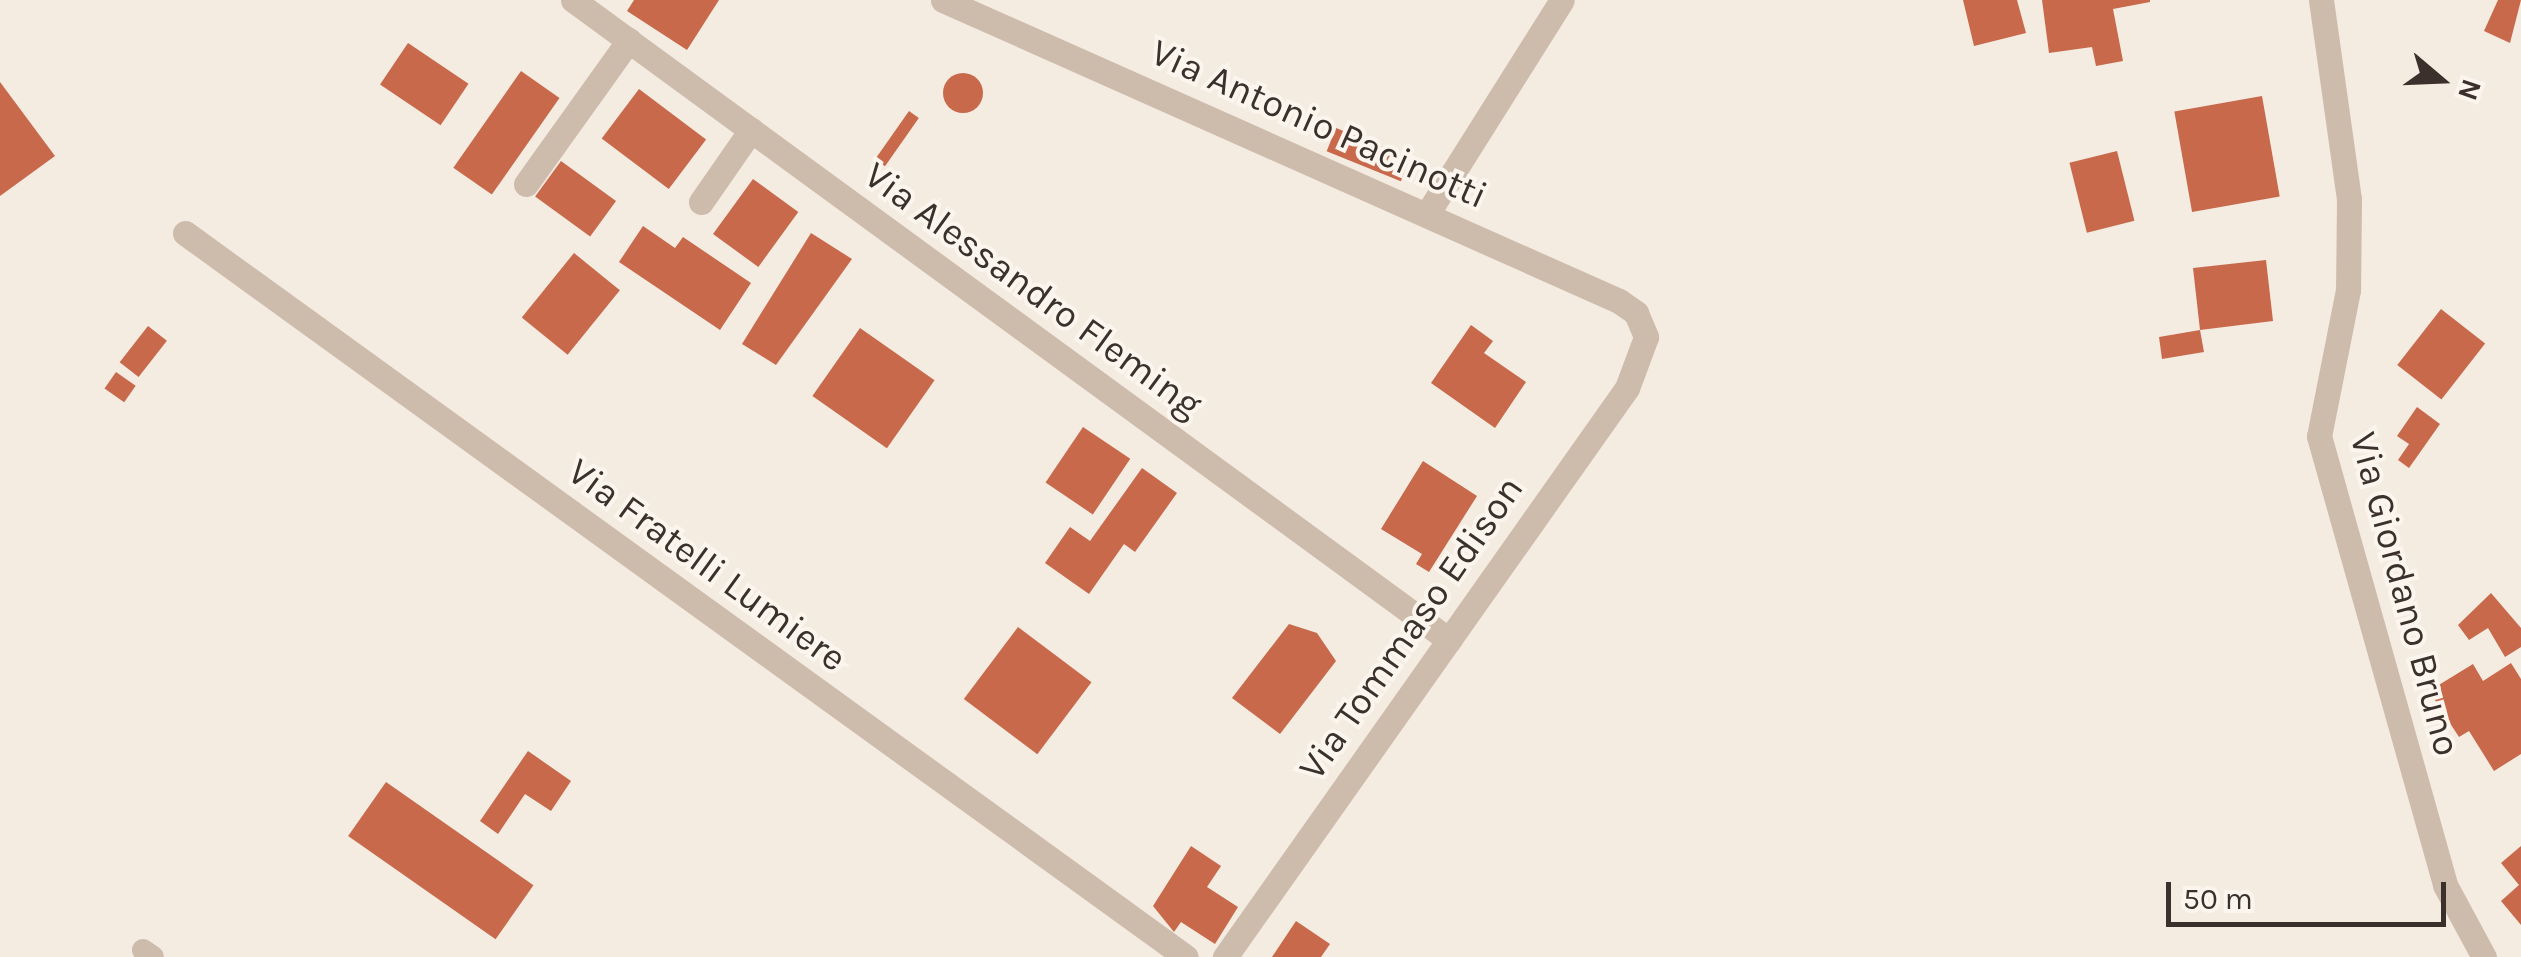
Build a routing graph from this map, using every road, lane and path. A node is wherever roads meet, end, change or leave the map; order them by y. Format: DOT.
graph roads {
  1 [pos="574,0"];
  2 [pos="943,0"];
  3 [pos="1562,0"];
  4 [pos="2322,0"];
  5 [pos="629,40"];
  6 [pos="752,130"];
  7 [pos="526,184"];
  8 [pos="701,202"];
  9 [pos="1429,211"];
  10 [pos="185,233"];
  11 [pos="1646,338"];
  12 [pos="1448,640"];
  13 [pos="1186,957"];
  14 [pos="1225,957"];
  15 [pos="2484,957"];
  1 -- 5 [label="street, Via Alessandro Fleming"];
  2 -- 9 [label="street, Via Antonio Pacinotti"];
  3 -- 9 [label="street"];
  4 -- 15 [label="street, Via Giordano Bruno"];
  5 -- 6 [label="street, Via Alessandro Fleming"];
  5 -- 7 [label="street"];
  6 -- 8 [label="street"];
  6 -- 12 [label="street, Via Alessandro Fleming"];
  9 -- 11 [label="street, Via Antonio Pacinotti"];
  10 -- 13 [label="street, Via Fratelli Lumiere"];
  11 -- 12 [label="street, Via Tommaso Edison"];
  12 -- 14 [label="street, Via Tommaso Edison"];
}
